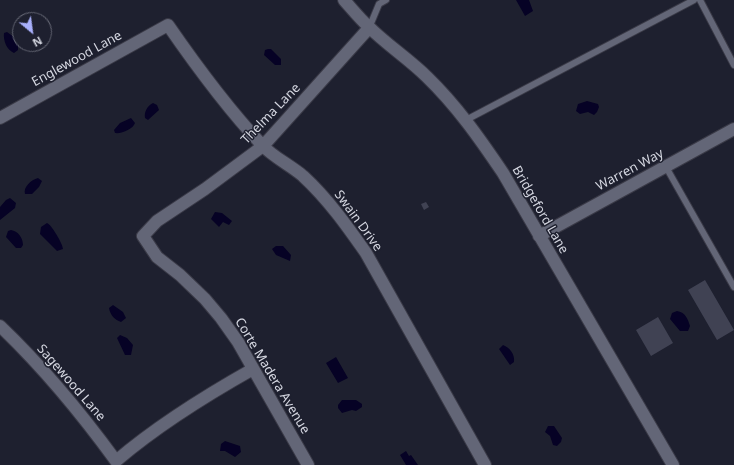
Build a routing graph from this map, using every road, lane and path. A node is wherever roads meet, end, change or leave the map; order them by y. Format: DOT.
graph roads {
  1 [pos="344,0"];
  2 [pos="386,0"];
  3 [pos="694,0"];
  4 [pos="700,0"];
  5 [pos="168,25"];
  6 [pos="369,28"];
  7 [pos="734,65"];
  8 [pos="0,118"];
  9 [pos="466,120"];
  10 [pos="734,129"];
  11 [pos="263,146"];
  12 [pos="666,167"];
  13 [pos="143,236"];
  14 [pos="539,236"];
  15 [pos="734,288"];
  16 [pos="0,326"];
  17 [pos="252,369"];
  18 [pos="308,465"];
  19 [pos="485,465"];
  20 [pos="673,465"];
  1 -- 6 [label="street, Bridgeford Lane"];
  2 -- 6 [label="lane"];
  3 -- 9 [label="lane"];
  4 -- 7 [label="lane"];
  5 -- 8 [label="street, Englewood Lane"];
  5 -- 11 [label="street, Swain Drive"];
  6 -- 9 [label="street, Bridgeford Lane"];
  6 -- 11 [label="street, Thelma Lane"];
  9 -- 14 [label="street, Bridgeford Lane"];
  10 -- 12 [label="street, Warren Way"];
  11 -- 13 [label="street, Thelma Lane"];
  11 -- 19 [label="street, Swain Drive"];
  12 -- 14 [label="street, Warren Way"];
  12 -- 15 [label="lane"];
  13 -- 17 [label="street, Corte Madera Avenue"];
  14 -- 20 [label="street, Bridgeford Lane"];
  16 -- 17 [label="street, Sagewood Lane"];
  17 -- 18 [label="street, Corte Madera Avenue"];
}
